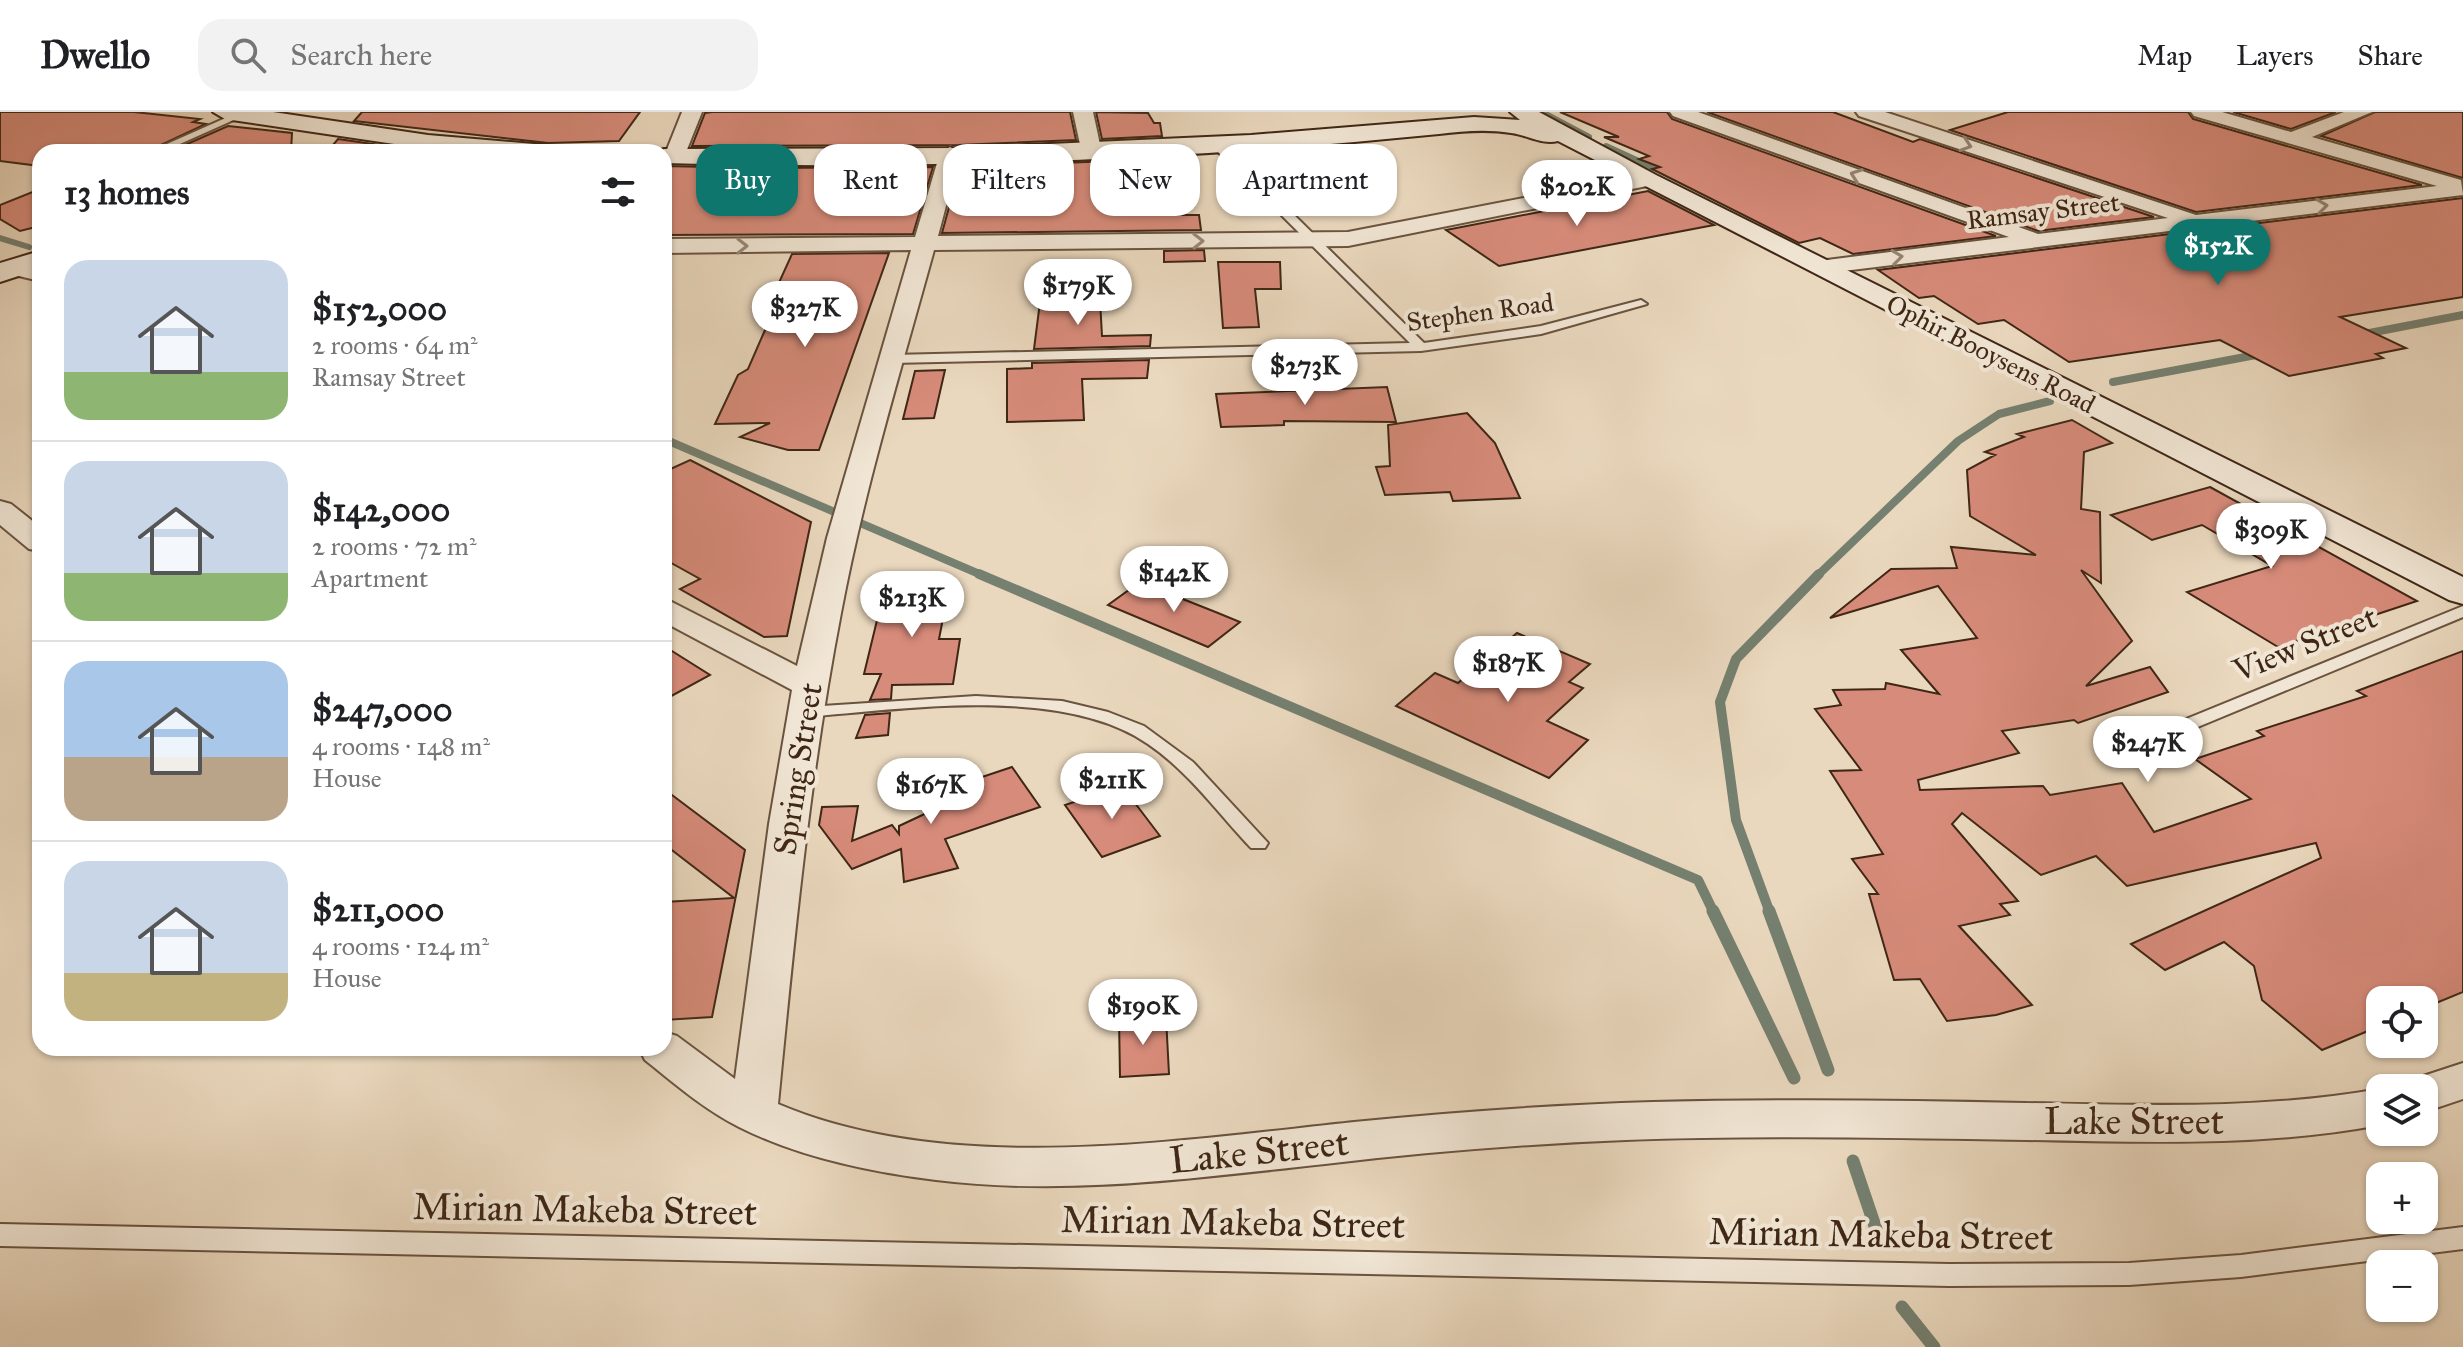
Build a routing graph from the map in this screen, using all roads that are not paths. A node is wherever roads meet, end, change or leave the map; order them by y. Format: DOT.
graph roads {
  1 [pos="692,112"];
  2 [pos="1083,112"];
  3 [pos="1522,112"];
  4 [pos="1680,112"];
  5 [pos="1866,112"];
  6 [pos="2201,112"];
  7 [pos="2362,112"];
  8 [pos="234,113"];
  9 [pos="1486,117"];
  10 [pos="338,120"];
  11 [pos="2292,138"];
  12 [pos="170,144"];
  13 [pos="302,144"];
  14 [pos="451,144"];
  15 [pos="1090,144"];
  16 [pos="1216,144"];
  17 [pos="1200,145"];
  18 [pos="672,151"];
  19 [pos="1593,152"];
  20 [pos="943,153"];
  21 [pos="672,157"];
  22 [pos="943,179"];
  23 [pos="1647,180"];
  24 [pos="2463,188"];
  25 [pos="1287,216"];
  26 [pos="2200,221"];
  27 [pos="2035,239"];
  28 [pos="1311,240"];
  29 [pos="925,245"];
  30 [pos="672,246"];
  31 [pos="1819,267"];
  32 [pos="1641,304"];
  33 [pos="1421,347"];
  34 [pos="892,359"];
  35 [pos="0,510"];
  36 [pos="32,536"];
  37 [pos="2463,592"];
  38 [pos="2463,611"];
  39 [pos="672,613"];
  40 [pos="809,699"];
  41 [pos="2170,732"];
  42 [pos="1258,843"];
  43 [pos="672,1056"];
  44 [pos="2463,1081"];
  45 [pos="2438,1089"];
  46 [pos="2366,1110"];
  47 [pos="754,1113"];
  48 [pos="0,1235"];
  49 [pos="2463,1238"];
  1 -- 18 [label="street"];
  2 -- 15 [label="street"];
  3 -- 19 [label="street, Ophir Booysens Road"];
  27 -- 4 [label="street, one-way"];
  5 -- 26 [label="street, one-way"];
  6 -- 11 [label="street"];
  7 -- 11 [label="street"];
  8 -- 10 [label="street"];
  8 -- 12 [label="lane"];
  9 -- 16 [label="street"];
  9 -- 19 [label="street"];
  10 -- 13 [label="street"];
  10 -- 14 [label="street"];
  11 -- 24 [label="street"];
  16 -- 17 [label="street"];
  19 -- 23 [label="street, Ophir Booysens Road"];
  20 -- 21 [label="street"];
  22 -- 29 [label="street, Spring Street"];
  23 -- 28 [label="street"];
  23 -- 31 [label="street, Ophir Booysens Road"];
  26 -- 24 [label="street, Ramsay Street, one-way"];
  25 -- 28 [label="lane"];
  26 -- 27 [label="street, Ramsay Street"];
  31 -- 27 [label="street, Ramsay Street, one-way"];
  29 -- 28 [label="street, one-way"];
  28 -- 33 [label="lane"];
  30 -- 29 [label="street, one-way"];
  29 -- 34 [label="street, Spring Street"];
  31 -- 37 [label="street, Ophir Booysens Road"];
  32 -- 33 [label="lane, Stephen Road"];
  33 -- 34 [label="lane, Stephen Road"];
  34 -- 40 [label="street, Spring Street"];
  35 -- 36 [label="street"];
  38 -- 41 [label="lane, View Street"];
  39 -- 40 [label="street"];
  40 -- 42 [label="lane"];
  40 -- 47 [label="street, Spring Street"];
  43 -- 47 [label="street, Lake Street"];
  44 -- 45 [label="street"];
  46 -- 47 [label="street, Lake Street"];
  48 -- 49 [label="lane, Mirian Makeba Street"];
}
